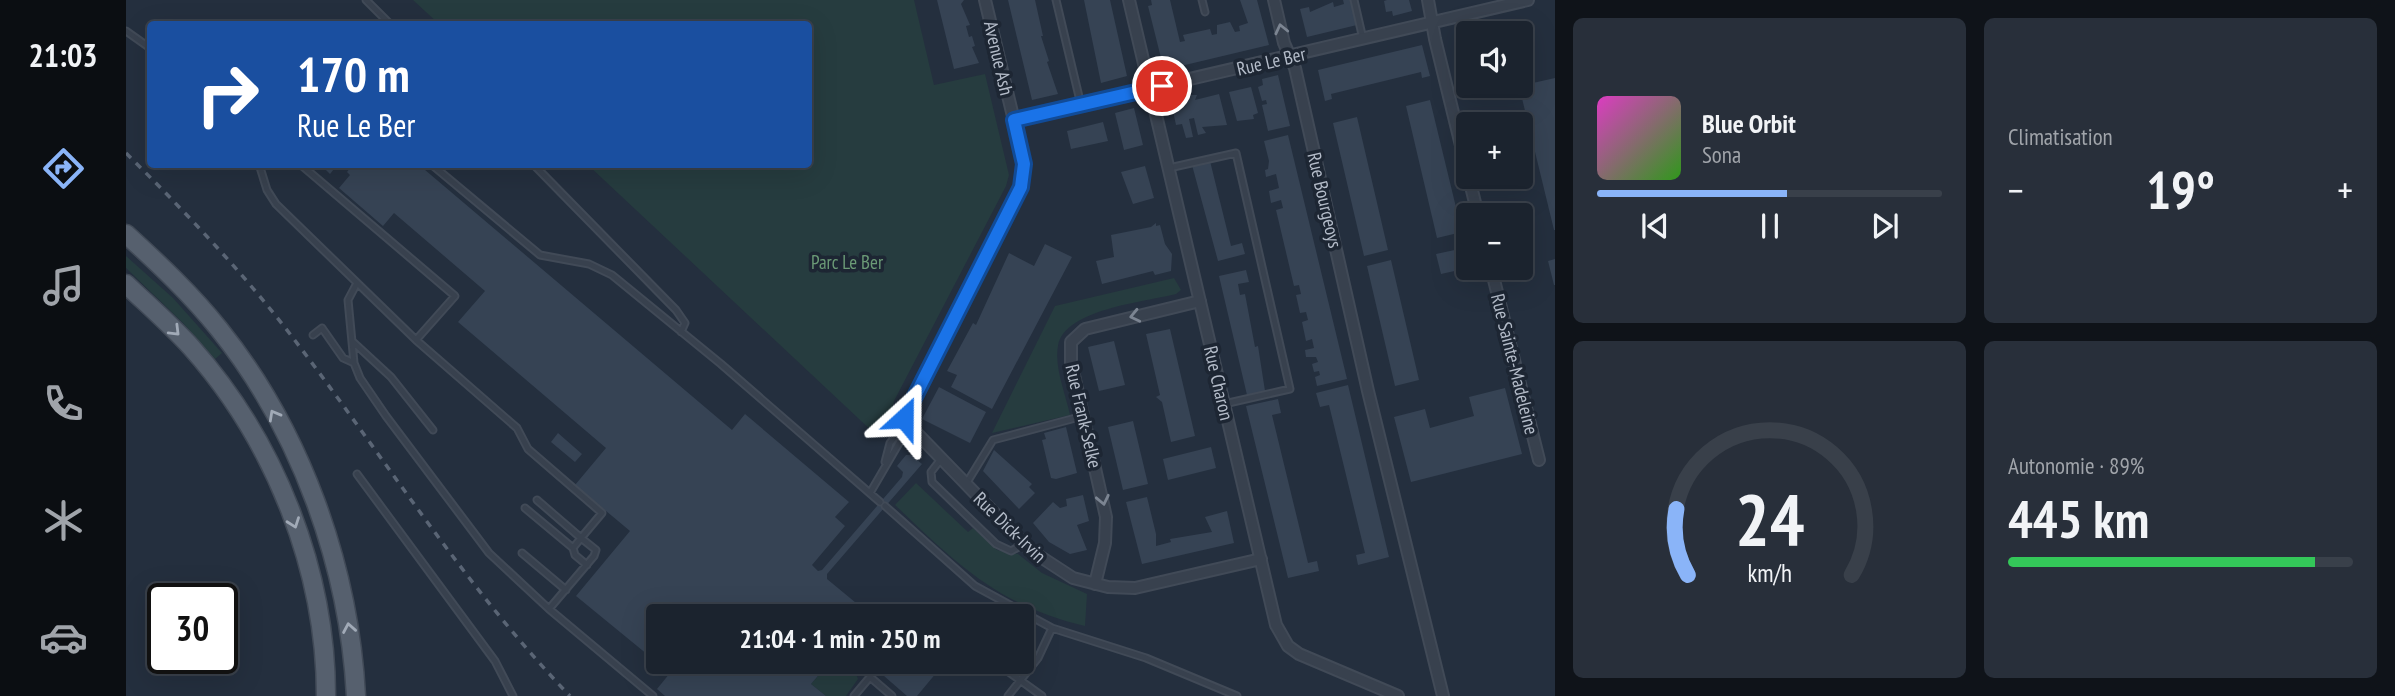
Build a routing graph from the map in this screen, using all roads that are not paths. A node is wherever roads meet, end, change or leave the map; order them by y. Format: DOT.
graph roads {
  1 [pos="366,0"];
  2 [pos="985,0"];
  3 [pos="1056,0"];
  4 [pos="1129,0"];
  5 [pos="1202,0"];
  6 [pos="1274,0"];
  7 [pos="1354,0"];
  8 [pos="1428,0"];
  9 [pos="1528,0"];
  10 [pos="1497,4"];
  11 [pos="1205,12"];
  12 [pos="387,21"];
  13 [pos="1433,22"];
  14 [pos="126,31"];
  15 [pos="1363,39"];
  16 [pos="147,46"];
  17 [pos="1290,57"];
  18 [pos="1149,89"];
  19 [pos="1081,105"];
  20 [pos="1014,120"];
  21 [pos="260,168"];
  22 [pos="304,168"];
  23 [pos="311,168"];
  24 [pos="435,168"];
  25 [pos="537,168"];
  26 [pos="1168,169"];
  27 [pos="308,172"];
  28 [pos="1475,203"];
  29 [pos="126,234"];
  30 [pos="1494,280"];
  31 [pos="357,283"];
  32 [pos="126,284"];
  33 [pos="1200,301"];
  34 [pos="681,332"];
  35 [pos="313,335"];
  36 [pos="416,340"];
  37 [pos="352,341"];
  38 [pos="354,363"];
  39 [pos="1224,404"];
  40 [pos="1083,416"];
  41 [pos="907,424"];
  42 [pos="433,430"];
  43 [pos="941,459"];
  44 [pos="1539,460"];
  45 [pos="357,474"];
  46 [pos="966,484"];
  47 [pos="870,493"];
  48 [pos="537,500"];
  49 [pos="526,508"];
  50 [pos="581,538"];
  51 [pos="1024,544"];
  52 [pos="573,548"];
  53 [pos="522,553"];
  54 [pos="1261,559"];
  55 [pos="587,565"];
  56 [pos="1095,584"];
  57 [pos="566,590"];
  58 [pos="550,609"];
  59 [pos="1052,628"];
  60 [pos="1012,674"];
  61 [pos="1021,680"];
  62 [pos="327,691"];
  63 [pos="356,696"];
  64 [pos="513,696"];
  65 [pos="653,696"];
  66 [pos="854,696"];
  67 [pos="892,696"];
  68 [pos="1008,696"];
  69 [pos="1042,696"];
  70 [pos="1237,696"];
  71 [pos="1398,696"];
  72 [pos="1443,696"];
  1 -- 12 [label="lane"];
  2 -- 20 [label="street, Avenue Ash"];
  3 -- 19 [label="lane"];
  4 -- 18 [label="street, Rue Charon"];
  5 -- 11 [label="lane"];
  17 -- 6 [label="street, Rue Bourgeoys, one-way"];
  7 -- 15 [label="lane"];
  8 -- 13 [label="street"];
  9 -- 10 [label="street, Rue Le Ber"];
  10 -- 13 [label="street, Rue Le Ber"];
  13 -- 15 [label="street, Rue Le Ber"];
  13 -- 28 [label="street"];
  14 -- 16 [label="lane"];
  15 -- 17 [label="street, Rue Le Ber"];
  17 -- 18 [label="street, Rue Le Ber"];
  17 -- 72 [label="street, Rue Bourgeoys"];
  18 -- 19 [label="street, Rue Le Ber"];
  18 -- 26 [label="street, Rue Charon"];
  19 -- 20 [label="street, Rue Le Ber"];
  20 -- 41 [label="street, Avenue Ash"];
  21 -- 31 [label="lane"];
  22 -- 27 [label="lane"];
  23 -- 27 [label="lane"];
  24 -- 34 [label="lane"];
  25 -- 34 [label="lane"];
  26 -- 33 [label="street, Rue Charon"];
  26 -- 39 [label="lane"];
  27 -- 36 [label="lane"];
  63 -- 29 [label="main road, one-way"];
  30 -- 44 [label="street, Rue Sainte-Madeleine"];
  31 -- 36 [label="lane"];
  31 -- 37 [label="lane"];
  32 -- 62 [label="main road, one-way"];
  33 -- 39 [label="street, Rue Charon"];
  33 -- 40 [label="street, Rue Frank-Selke, one-way"];
  34 -- 47 [label="lane"];
  35 -- 38 [label="lane"];
  36 -- 50 [label="lane"];
  37 -- 38 [label="lane"];
  37 -- 42 [label="lane"];
  38 -- 58 [label="lane"];
  39 -- 54 [label="street, Rue Charon"];
  40 -- 46 [label="lane"];
  40 -- 56 [label="street, Rue Frank-Selke, one-way"];
  41 -- 43 [label="street, Rue Dick-Irvin"];
  41 -- 47 [label="lane"];
  43 -- 46 [label="street, Rue Dick-Irvin"];
  43 -- 51 [label="lane"];
  45 -- 64 [label="lane"];
  46 -- 51 [label="street, Rue Dick-Irvin"];
  47 -- 59 [label="lane"];
  48 -- 50 [label="lane"];
  49 -- 52 [label="lane"];
  50 -- 52 [label="lane"];
  50 -- 55 [label="lane"];
  51 -- 56 [label="street, Rue Dick-Irvin"];
  52 -- 55 [label="lane"];
  53 -- 57 [label="lane"];
  54 -- 56 [label="street, Rue Dick-Irvin"];
  54 -- 71 [label="street, Rue Charon"];
  55 -- 57 [label="lane"];
  57 -- 58 [label="lane"];
  58 -- 65 [label="lane"];
  59 -- 61 [label="lane"];
  59 -- 70 [label="lane"];
  60 -- 61 [label="lane"];
  61 -- 68 [label="lane"];
  61 -- 69 [label="lane"];
  66 -- 67 [label="lane"];
}
